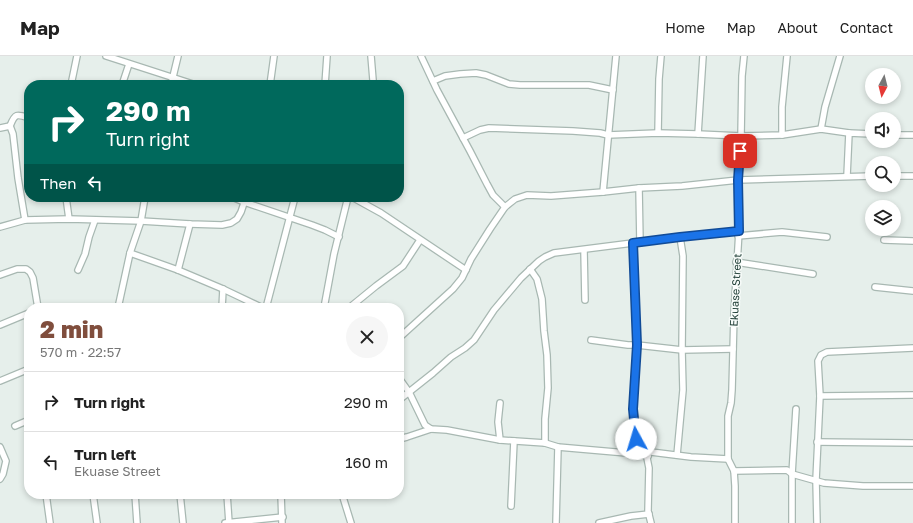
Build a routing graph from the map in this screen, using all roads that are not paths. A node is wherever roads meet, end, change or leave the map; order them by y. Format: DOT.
graph roads {
  1 [pos="77,56"];
  2 [pos="106,56"];
  3 [pos="178,56"];
  4 [pos="274,56"];
  5 [pos="327,56"];
  6 [pos="371,56"];
  7 [pos="421,56"];
  8 [pos="616,56"];
  9 [pos="661,56"];
  10 [pos="703,56"];
  11 [pos="744,56"];
  12 [pos="787,56"];
  13 [pos="840,56"];
  14 [pos="129,64"];
  15 [pos="173,78"];
  16 [pos="72,80"];
  17 [pos="124,80"];
  18 [pos="180,80"];
  19 [pos="271,80"];
  20 [pos="325,80"];
  21 [pos="373,80"];
  22 [pos="432,81"];
  23 [pos="613,90"];
  24 [pos="24,116"];
  25 [pos="10,126"];
  26 [pos="0,128"];
  27 [pos="821,129"];
  28 [pos="658,133"];
  29 [pos="849,133"];
  30 [pos="698,134"];
  31 [pos="865,134"];
  32 [pos="901,134"];
  33 [pos="608,135"];
  34 [pos="782,135"];
  35 [pos="913,135"];
  36 [pos="741,136"];
  37 [pos="463,138"];
  38 [pos="846,176"];
  39 [pos="865,176"];
  40 [pos="901,176"];
  41 [pos="913,176"];
  42 [pos="738,180"];
  43 [pos="639,188"];
  44 [pos="603,192"];
  45 [pos="67,202"];
  46 [pos="144,202"];
  47 [pos="244,202"];
  48 [pos="250,202"];
  49 [pos="294,202"];
  50 [pos="347,202"];
  51 [pos="361,202"];
  52 [pos="505,207"];
  53 [pos="290,218"];
  54 [pos="69,219"];
  55 [pos="25,220"];
  56 [pos="95,220"];
  57 [pos="142,221"];
  58 [pos="190,224"];
  59 [pos="0,227"];
  60 [pos="739,234"];
  61 [pos="339,237"];
  62 [pos="680,237"];
  63 [pos="827,237"];
  64 [pos="420,240"];
  65 [pos="884,240"];
  66 [pos="913,241"];
  67 [pos="636,243"];
  68 [pos="584,250"];
  69 [pos="130,253"];
  70 [pos="736,262"];
  71 [pos="530,269"];
  72 [pos="78,270"];
  73 [pos="178,270"];
  74 [pos="466,270"];
  75 [pos="814,274"];
  76 [pos="0,275"];
  77 [pos="875,287"];
  78 [pos="223,289"];
  79 [pos="913,291"];
  80 [pos="585,300"];
  81 [pos="37,303"];
  82 [pos="119,303"];
  83 [pos="222,303"];
  84 [pos="253,303"];
  85 [pos="265,303"];
  86 [pos="325,303"];
  87 [pos="355,303"];
  88 [pos="24,315"];
  89 [pos="0,325"];
  90 [pos="404,333"];
  91 [pos="591,340"];
  92 [pos="637,345"];
  93 [pos="913,348"];
  94 [pos="733,349"];
  95 [pos="682,350"];
  96 [pos="24,371"];
  97 [pos="0,381"];
  98 [pos="404,385"];
  99 [pos="409,392"];
  100 [pos="913,395"];
  101 [pos="404,396"];
  102 [pos="820,396"];
  103 [pos="500,403"];
  104 [pos="796,409"];
  105 [pos="24,422"];
  106 [pos="15,426"];
  107 [pos="431,429"];
  108 [pos="404,438"];
  109 [pos="500,440"];
  110 [pos="514,441"];
  111 [pos="818,442"];
  112 [pos="545,443"];
  113 [pos="913,443"];
  114 [pos="0,447"];
  115 [pos="558,447"];
  116 [pos="638,454"];
  117 [pos="678,455"];
  118 [pos="648,456"];
  119 [pos="728,458"];
  120 [pos="734,471"];
  121 [pos="792,474"];
  122 [pos="0,479"];
  123 [pos="816,480"];
  124 [pos="913,486"];
  125 [pos="47,499"];
  126 [pos="94,499"];
  127 [pos="135,499"];
  128 [pos="181,499"];
  129 [pos="228,499"];
  130 [pos="282,499"];
  131 [pos="344,499"];
  132 [pos="511,506"];
  133 [pos="648,514"];
  134 [pos="283,520"];
  135 [pos="50,523"];
  136 [pos="97,523"];
  137 [pos="137,523"];
  138 [pos="183,523"];
  139 [pos="225,523"];
  140 [pos="229,523"];
  141 [pos="351,523"];
  142 [pos="556,523"];
  143 [pos="599,523"];
  144 [pos="651,523"];
  145 [pos="735,523"];
  146 [pos="792,523"];
  147 [pos="817,523"];
  1 -- 16 [label="street"];
  2 -- 14 [label="street"];
  3 -- 15 [label="street"];
  4 -- 19 [label="street"];
  5 -- 20 [label="street"];
  6 -- 21 [label="street"];
  7 -- 22 [label="street"];
  8 -- 23 [label="street"];
  9 -- 28 [label="street"];
  10 -- 30 [label="street"];
  11 -- 36 [label="street, Ekuase Street"];
  12 -- 34 [label="street"];
  13 -- 27 [label="street"];
  14 -- 15 [label="street"];
  14 -- 17 [label="street"];
  15 -- 18 [label="street"];
  22 -- 23 [label="street"];
  22 -- 37 [label="street"];
  23 -- 33 [label="street"];
  24 -- 25 [label="street"];
  25 -- 26 [label="street"];
  25 -- 55 [label="street"];
  27 -- 29 [label="street"];
  27 -- 34 [label="street"];
  28 -- 30 [label="street"];
  28 -- 33 [label="street"];
  29 -- 31 [label="street"];
  29 -- 38 [label="street"];
  30 -- 36 [label="street"];
  32 -- 35 [label="street"];
  33 -- 37 [label="street"];
  33 -- 44 [label="street"];
  34 -- 36 [label="street"];
  36 -- 42 [label="street, Ekuase Street"];
  37 -- 52 [label="street"];
  38 -- 39 [label="street"];
  38 -- 42 [label="street"];
  40 -- 41 [label="street"];
  42 -- 43 [label="street"];
  42 -- 60 [label="street, Ekuase Street"];
  43 -- 44 [label="street"];
  43 -- 67 [label="street"];
  44 -- 52 [label="street"];
  45 -- 54 [label="street"];
  46 -- 57 [label="street"];
  47 -- 58 [label="street"];
  48 -- 53 [label="street"];
  49 -- 53 [label="street"];
  50 -- 61 [label="street"];
  51 -- 64 [label="street"];
  52 -- 74 [label="street"];
  53 -- 61 [label="street"];
  53 -- 85 [label="street"];
  54 -- 55 [label="street"];
  54 -- 56 [label="street"];
  55 -- 59 [label="street"];
  56 -- 57 [label="street"];
  56 -- 72 [label="street"];
  57 -- 58 [label="street"];
  57 -- 69 [label="street"];
  58 -- 73 [label="street"];
  60 -- 62 [label="street"];
  60 -- 63 [label="street"];
  60 -- 70 [label="street, Ekuase Street"];
  61 -- 86 [label="street"];
  62 -- 67 [label="street"];
  62 -- 95 [label="street"];
  64 -- 74 [label="street"];
  64 -- 87 [label="street"];
  65 -- 66 [label="street"];
  67 -- 68 [label="street"];
  67 -- 92 [label="street"];
  68 -- 71 [label="street"];
  68 -- 80 [label="street"];
  69 -- 73 [label="street"];
  69 -- 82 [label="street"];
  70 -- 75 [label="street"];
  70 -- 94 [label="street, Ekuase Street"];
  71 -- 99 [label="street"];
  71 -- 112 [label="street"];
  73 -- 78 [label="street"];
  74 -- 90 [label="street"];
  76 -- 81 [label="street"];
  77 -- 79 [label="street"];
  78 -- 83 [label="street"];
  78 -- 84 [label="street"];
  88 -- 89 [label="street"];
  91 -- 92 [label="street"];
  92 -- 95 [label="street"];
  92 -- 116 [label="street"];
  93 -- 102 [label="street"];
  94 -- 95 [label="street"];
  94 -- 119 [label="street, Ekuase Street"];
  95 -- 117 [label="street"];
  96 -- 97 [label="street"];
  98 -- 99 [label="street"];
  99 -- 101 [label="street"];
  99 -- 107 [label="street"];
  100 -- 102 [label="street"];
  102 -- 111 [label="street"];
  103 -- 109 [label="street"];
  104 -- 121 [label="street"];
  105 -- 106 [label="street"];
  107 -- 108 [label="street"];
  107 -- 109 [label="street"];
  109 -- 110 [label="street"];
  110 -- 112 [label="street"];
  110 -- 132 [label="street"];
  111 -- 113 [label="street"];
  111 -- 123 [label="street"];
  112 -- 115 [label="street"];
  114 -- 122 [label="street"];
  115 -- 116 [label="street"];
  115 -- 142 [label="street"];
  116 -- 118 [label="street"];
  117 -- 118 [label="street"];
  117 -- 119 [label="street"];
  118 -- 133 [label="street"];
  119 -- 120 [label="street, Ekuase Street"];
  120 -- 121 [label="street"];
  120 -- 145 [label="street, Ekuase Street"];
  121 -- 123 [label="street"];
  121 -- 146 [label="street"];
  123 -- 124 [label="street"];
  123 -- 147 [label="street"];
  125 -- 135 [label="street"];
  126 -- 136 [label="street"];
  127 -- 137 [label="street"];
  128 -- 138 [label="street"];
  129 -- 140 [label="street"];
  130 -- 134 [label="street"];
  131 -- 141 [label="street"];
  133 -- 143 [label="street"];
  133 -- 144 [label="street"];
  134 -- 140 [label="street"];
  139 -- 140 [label="street"];
}
